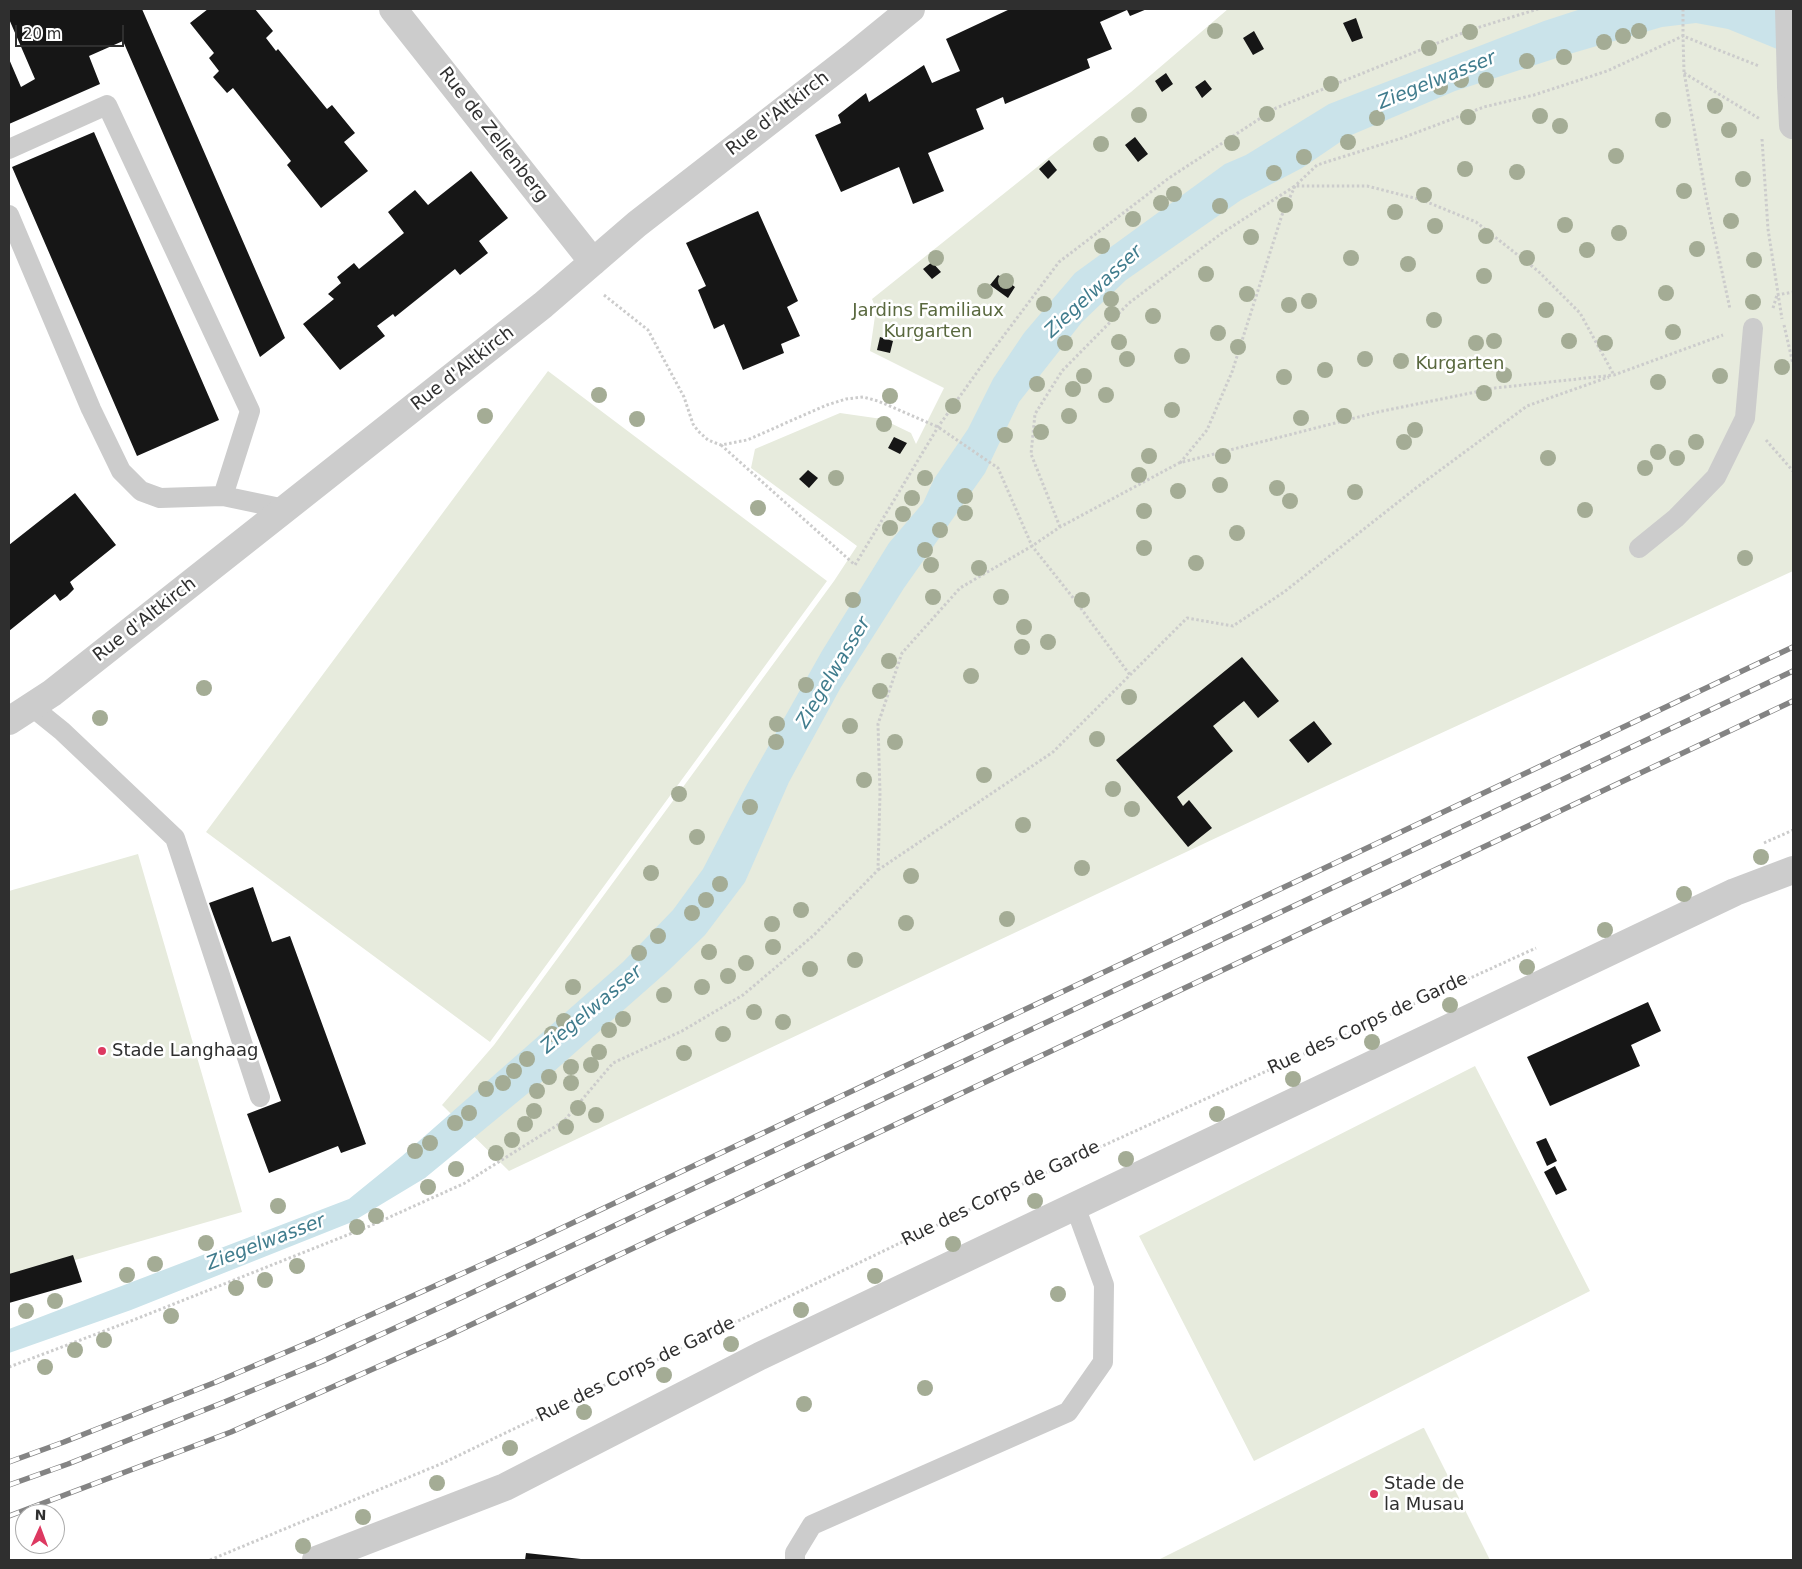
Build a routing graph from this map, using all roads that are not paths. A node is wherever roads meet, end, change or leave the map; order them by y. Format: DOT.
graph roads {
  1 [pos="393,9"];
  2 [pos="911,9"];
  3 [pos="1789,9"];
  4 [pos="1793,125"];
  5 [pos="9,149"];
  6 [pos="9,215"];
  7 [pos="586,268"];
  8 [pos="1744,329"];
  9 [pos="223,496"];
  10 [pos="285,509"];
  11 [pos="1639,548"];
  12 [pos="32,706"];
  13 [pos="9,721"];
  14 [pos="1793,870"];
  15 [pos="260,1097"];
  16 [pos="1075,1206"];
  17 [pos="316,1560"];
  18 [pos="794,1560"];
  1 -- 7 [label="street, Rue de Zellenberg"];
  2 -- 7 [label="street, Rue d'Altkirch"];
  3 -- 4 [label="street, bridge"];
  5 -- 9 [label="lane"];
  6 -- 9 [label="lane"];
  7 -- 10 [label="street, Rue d'Altkirch"];
  8 -- 11 [label="lane"];
  9 -- 10 [label="lane"];
  10 -- 12 [label="street, Rue d'Altkirch"];
  12 -- 13 [label="street, Rue d'Altkirch"];
  12 -- 15 [label="lane"];
  14 -- 16 [label="street"];
  16 -- 17 [label="street"];
  16 -- 18 [label="lane"];
}
